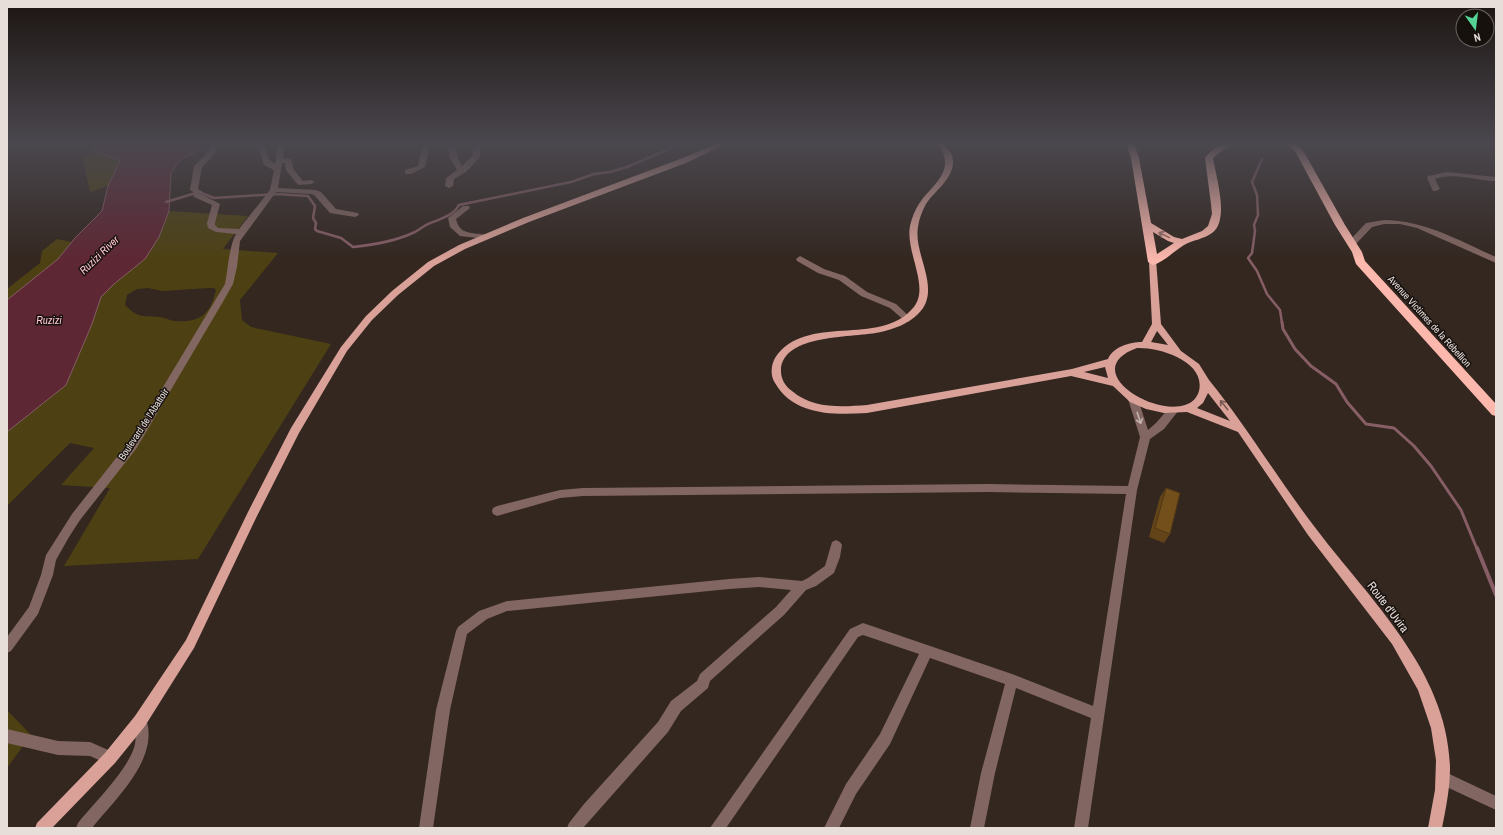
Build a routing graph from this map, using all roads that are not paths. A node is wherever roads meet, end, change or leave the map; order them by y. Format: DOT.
graph roads {
  1 [pos="195,182"];
  2 [pos="275,182"];
  3 [pos="300,182"];
  4 [pos="311,182"];
  5 [pos="450,182"];
  6 [pos="628,182"];
  7 [pos="942,182"];
  8 [pos="1139,182"];
  9 [pos="1212,182"];
  10 [pos="1316,182"];
  11 [pos="1433,182"];
  12 [pos="449,186"];
  13 [pos="1436,189"];
  14 [pos="272,193"];
  15 [pos="466,208"];
  16 [pos="355,214"];
  17 [pos="1147,226"];
  18 [pos="240,232"];
  19 [pos="484,237"];
  20 [pos="1182,242"];
  21 [pos="1352,243"];
  22 [pos="800,259"];
  23 [pos="1496,260"];
  24 [pos="1153,262"];
  25 [pos="908,319"];
  26 [pos="1157,324"];
  27 [pos="1145,345"];
  28 [pos="1180,354"];
  29 [pos="1110,362"];
  30 [pos="1072,372"];
  31 [pos="1205,382"];
  32 [pos="1115,383"];
  33 [pos="1133,399"];
  34 [pos="1494,407"];
  35 [pos="1187,408"];
  36 [pos="1174,410"];
  37 [pos="1241,429"];
  38 [pos="1145,437"];
  39 [pos="1132,490"];
  40 [pos="497,511"];
  41 [pos="836,545"];
  42 [pos="802,586"];
  43 [pos="7,647"];
  44 [pos="927,651"];
  45 [pos="1012,680"];
  46 [pos="1098,714"];
  47 [pos="140,721"];
  48 [pos="7,736"];
  49 [pos="110,758"];
  50 [pos="1443,778"];
  51 [pos="1496,803"];
  52 [pos="42,828"];
  53 [pos="83,828"];
  54 [pos="426,828"];
  55 [pos="574,828"];
  56 [pos="716,828"];
  57 [pos="831,828"];
  58 [pos="977,828"];
  59 [pos="1081,828"];
  60 [pos="1435,828"];
  1 -- 18 [label="street"];
  2 -- 14 [label="street"];
  3 -- 4 [label="street"];
  5 -- 12 [label="street"];
  6 -- 19 [label="main road"];
  7 -- 25 [label="main road"];
  8 -- 17 [label="highway"];
  9 -- 20 [label="highway"];
  10 -- 21 [label="highway, Avenue Victimes de la Rébellion"];
  11 -- 13 [label="street"];
  14 -- 16 [label="street"];
  14 -- 18 [label="street, Boulevard de l'Abattoir"];
  15 -- 19 [label="street"];
  20 -- 17 [label="highway, one-way"];
  17 -- 24 [label="highway"];
  18 -- 43 [label="street, Boulevard de l'Abattoir"];
  19 -- 47 [label="main road"];
  20 -- 24 [label="highway"];
  21 -- 23 [label="street"];
  21 -- 34 [label="highway, Avenue Victimes de la Rébellion"];
  22 -- 25 [label="street"];
  24 -- 26 [label="main road"];
  25 -- 30 [label="main road"];
  26 -- 27 [label="main road"];
  26 -- 28 [label="main road"];
  27 -- 28 [label="main road"];
  27 -- 29 [label="main road"];
  28 -- 31 [label="main road"];
  29 -- 30 [label="main road"];
  29 -- 32 [label="main road"];
  30 -- 32 [label="main road"];
  31 -- 35 [label="main road"];
  37 -- 31 [label="main road, Route d'Uvira, one-way"];
  32 -- 33 [label="main road"];
  33 -- 36 [label="main road"];
  33 -- 38 [label="street, one-way"];
  35 -- 36 [label="main road"];
  35 -- 37 [label="main road"];
  36 -- 38 [label="street"];
  37 -- 50 [label="main road, Route d'Uvira"];
  38 -- 39 [label="street"];
  39 -- 40 [label="street"];
  39 -- 46 [label="street"];
  41 -- 42 [label="street"];
  42 -- 54 [label="street"];
  42 -- 55 [label="street"];
  44 -- 45 [label="street"];
  44 -- 56 [label="street"];
  44 -- 57 [label="street"];
  45 -- 46 [label="street"];
  45 -- 58 [label="street"];
  46 -- 59 [label="street"];
  47 -- 49 [label="main road"];
  47 -- 53 [label="street"];
  48 -- 49 [label="street"];
  49 -- 52 [label="main road"];
  50 -- 51 [label="street"];
  50 -- 60 [label="main road, Route d'Uvira"];
}
